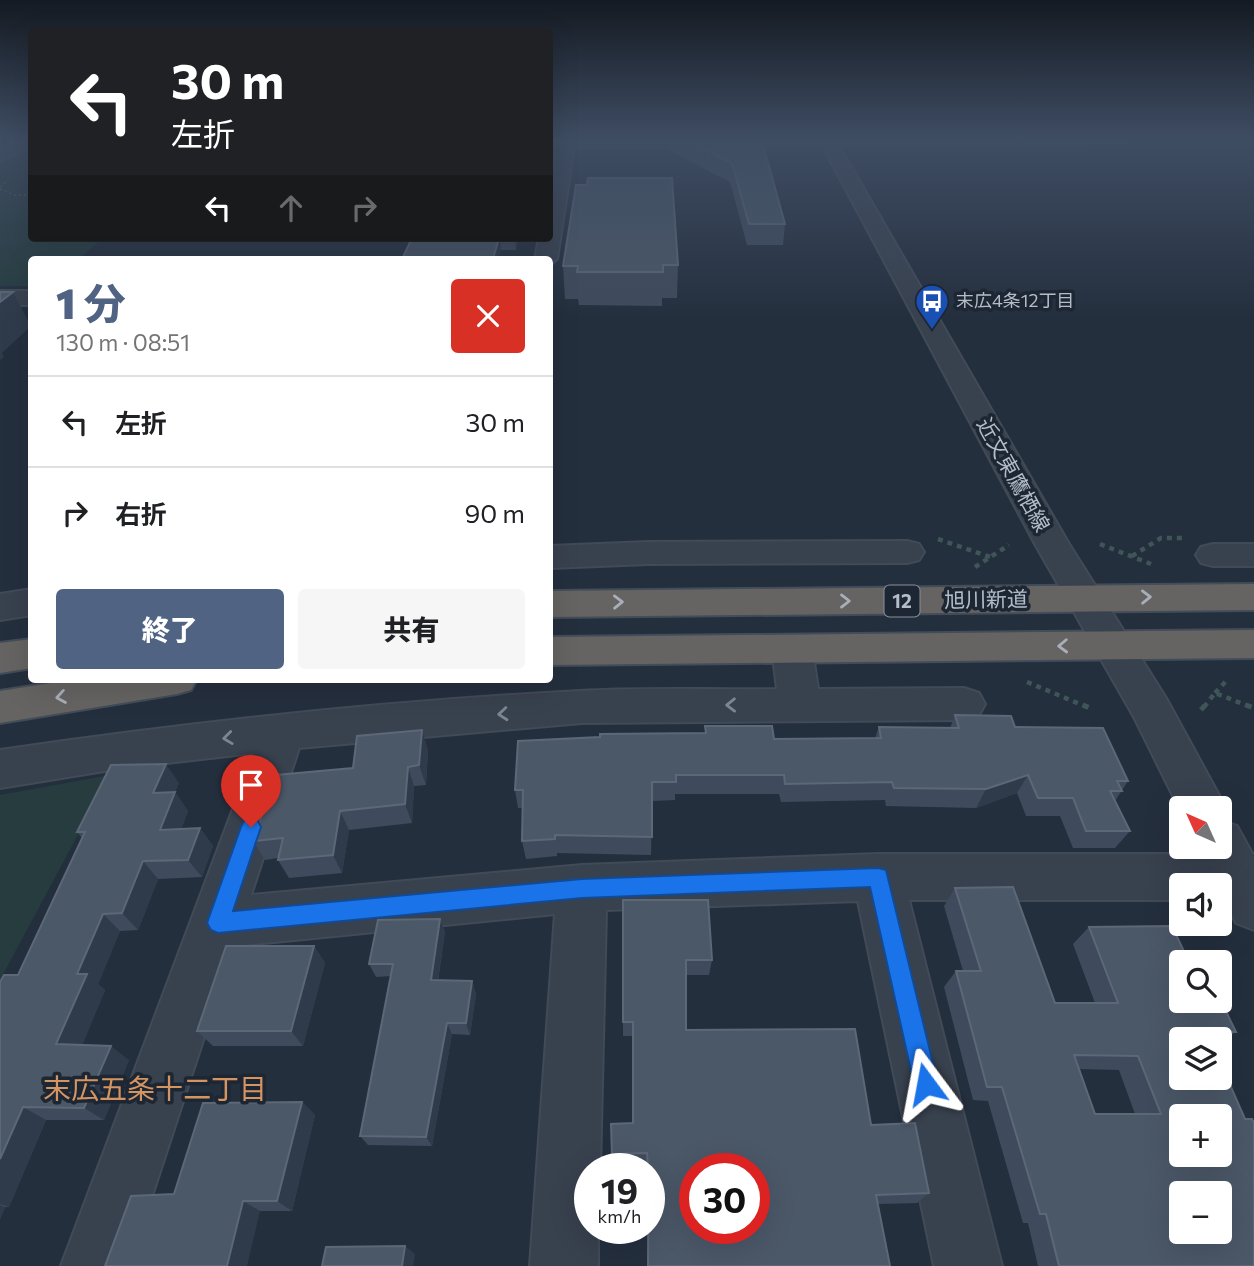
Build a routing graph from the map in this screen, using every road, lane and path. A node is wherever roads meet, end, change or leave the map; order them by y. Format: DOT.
graph roads {
  1 [pos="860,198"];
  2 [pos="0,298"];
  3 [pos="28,298"];
  4 [pos="1100,544"];
  5 [pos="1009,545"];
  6 [pos="907,552"];
  7 [pos="1213,555"];
  8 [pos="1254,555"];
  9 [pos="1132,556"];
  10 [pos="553,557"];
  11 [pos="974,567"];
  12 [pos="1254,597"];
  13 [pos="1083,599"];
  14 [pos="28,603"];
  15 [pos="553,604"];
  16 [pos="0,607"];
  17 [pos="1254,644"];
  18 [pos="1111,645"];
  19 [pos="792,649"];
  20 [pos="553,650"];
  21 [pos="28,654"];
  22 [pos="0,658"];
  23 [pos="1231,676"];
  24 [pos="1017,677"];
  25 [pos="152,683"];
  26 [pos="1215,693"];
  27 [pos="799,704"];
  28 [pos="964,704"];
  29 [pos="0,707"];
  30 [pos="1090,708"];
  31 [pos="1254,708"];
  32 [pos="1200,710"];
  33 [pos="284,732"];
  34 [pos="0,769"];
  35 [pos="1197,796"];
  36 [pos="1242,875"];
  37 [pos="878,877"];
  38 [pos="582,888"];
  39 [pos="218,923"];
  40 [pos="95,1266"];
  41 [pos="564,1266"];
  42 [pos="968,1266"];
  1 -- 13 [label="street, 近文東鷹栖線"];
  2 -- 3 [label="street"];
  4 -- 9 [label="path"];
  5 -- 11 [label="path"];
  6 -- 10 [label="street"];
  7 -- 8 [label="street"];
  13 -- 12 [label="highway, 旭川新道 / 12, one-way"];
  15 -- 13 [label="highway, 旭川新道 / 12, one-way"];
  13 -- 18 [label="street, 近文東鷹栖線"];
  14 -- 16 [label="street"];
  17 -- 18 [label="highway"];
  18 -- 19 [label="highway, one-way"];
  18 -- 35 [label="street, 近文東鷹栖線"];
  19 -- 20 [label="highway"];
  19 -- 27 [label="street"];
  21 -- 22 [label="highway"];
  23 -- 26 [label="path"];
  24 -- 30 [label="path"];
  25 -- 29 [label="highway, one-way"];
  26 -- 31 [label="path"];
  26 -- 32 [label="path"];
  27 -- 28 [label="street"];
  27 -- 33 [label="street, one-way"];
  33 -- 34 [label="street, one-way"];
  33 -- 39 [label="street"];
  36 -- 37 [label="street"];
  37 -- 38 [label="street"];
  37 -- 42 [label="street"];
  38 -- 39 [label="street"];
  38 -- 41 [label="street"];
  39 -- 40 [label="street"];
}
